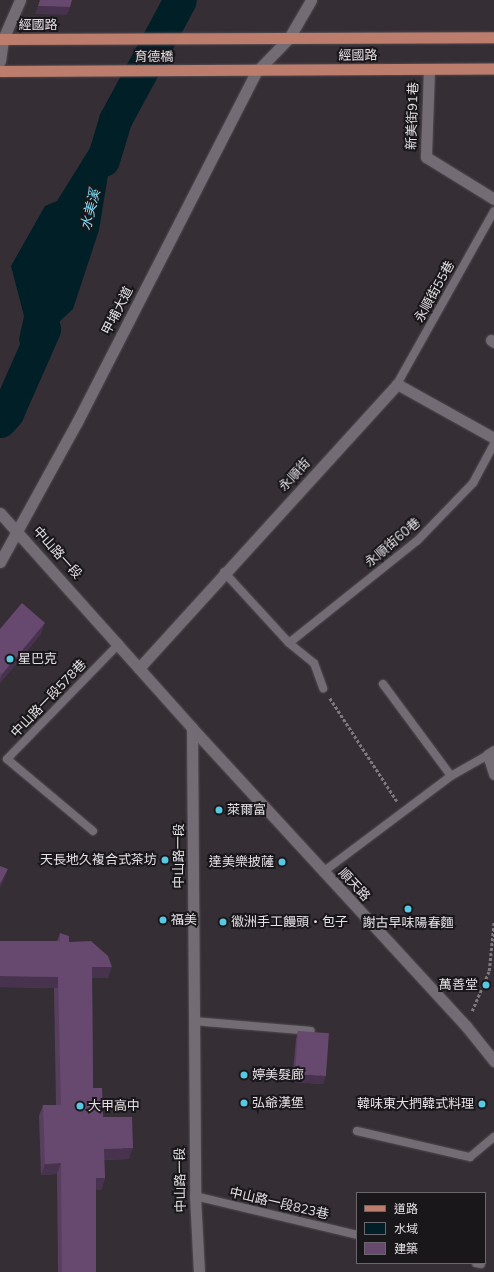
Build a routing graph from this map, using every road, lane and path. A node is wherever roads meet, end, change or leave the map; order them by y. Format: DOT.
graph roads {
  1 [pos="20,0"];
  2 [pos="311,0"];
  3 [pos="494,37"];
  4 [pos="239,38"];
  5 [pos="290,38"];
  6 [pos="2,39"];
  7 [pos="101,39"];
  8 [pos="0,61"];
  9 [pos="429,68"];
  10 [pos="494,68"];
  11 [pos="0,71"];
  12 [pos="223,71"];
  13 [pos="257,71"];
  14 [pos="494,199"];
  15 [pos="494,211"];
  16 [pos="397,384"];
  17 [pos="494,438"];
  18 [pos="494,444"];
  19 [pos="0,513"];
  20 [pos="18,531"];
  21 [pos="0,562"];
  22 [pos="224,572"];
  23 [pos="289,643"];
  24 [pos="119,644"];
  25 [pos="139,668"];
  26 [pos="384,684"];
  27 [pos="323,688"];
  28 [pos="192,728"];
  29 [pos="491,753"];
  30 [pos="494,774"];
  31 [pos="451,776"];
  32 [pos="403,810"];
  33 [pos="93,831"];
  34 [pos="323,872"];
  35 [pos="494,921"];
  36 [pos="194,1021"];
  37 [pos="466,1026"];
  38 [pos="311,1031"];
  39 [pos="494,1061"];
  40 [pos="357,1130"];
  41 [pos="494,1137"];
  42 [pos="195,1196"];
  43 [pos="356,1235"];
  44 [pos="199,1272"];
  1 -- 6 [label="street"];
  2 -- 5 [label="street, 甲埔大道"];
  3 -- 5 [label="main road, 經國路"];
  4 -- 5 [label="main road, 經國路"];
  4 -- 7 [label="main road, 育德橋"];
  5 -- 13 [label="street, 甲埔大道"];
  6 -- 7 [label="main road, 經國路"];
  6 -- 8 [label="street"];
  9 -- 10 [label="main road, 經國路"];
  9 -- 13 [label="main road, 經國路"];
  9 -- 14 [label="street, 新美街91巷"];
  11 -- 12 [label="main road, 育德橋"];
  12 -- 13 [label="main road, 經國路"];
  13 -- 20 [label="street, 甲埔大道"];
  15 -- 16 [label="lane, 永順街55巷"];
  16 -- 17 [label="street"];
  16 -- 22 [label="street, 永順街"];
  18 -- 23 [label="lane, 永順街60巷"];
  19 -- 20 [label="street, 中山路一段"];
  20 -- 21 [label="street, 甲埔大道"];
  20 -- 24 [label="street, 中山路一段"];
  22 -- 23 [label="lane"];
  22 -- 25 [label="street, 永順街"];
  23 -- 27 [label="lane"];
  24 -- 25 [label="street, 中山路一段"];
  24 -- 33 [label="lane, 中山路一段578巷"];
  25 -- 28 [label="street, 中山路一段"];
  26 -- 31 [label="lane"];
  27 -- 32 [label="path"];
  28 -- 34 [label="street, 順天路"];
  28 -- 36 [label="street, 中山路一段"];
  29 -- 30 [label="street"];
  29 -- 31 [label="lane"];
  31 -- 32 [label="lane"];
  32 -- 34 [label="lane"];
  34 -- 37 [label="street, 順天路"];
  35 -- 37 [label="path"];
  36 -- 38 [label="lane"];
  36 -- 42 [label="street, 中山路一段"];
  37 -- 39 [label="street, 順天路"];
  40 -- 41 [label="lane"];
  42 -- 43 [label="lane, 中山路一段823巷"];
  42 -- 44 [label="street, 中山路一段"];
}
